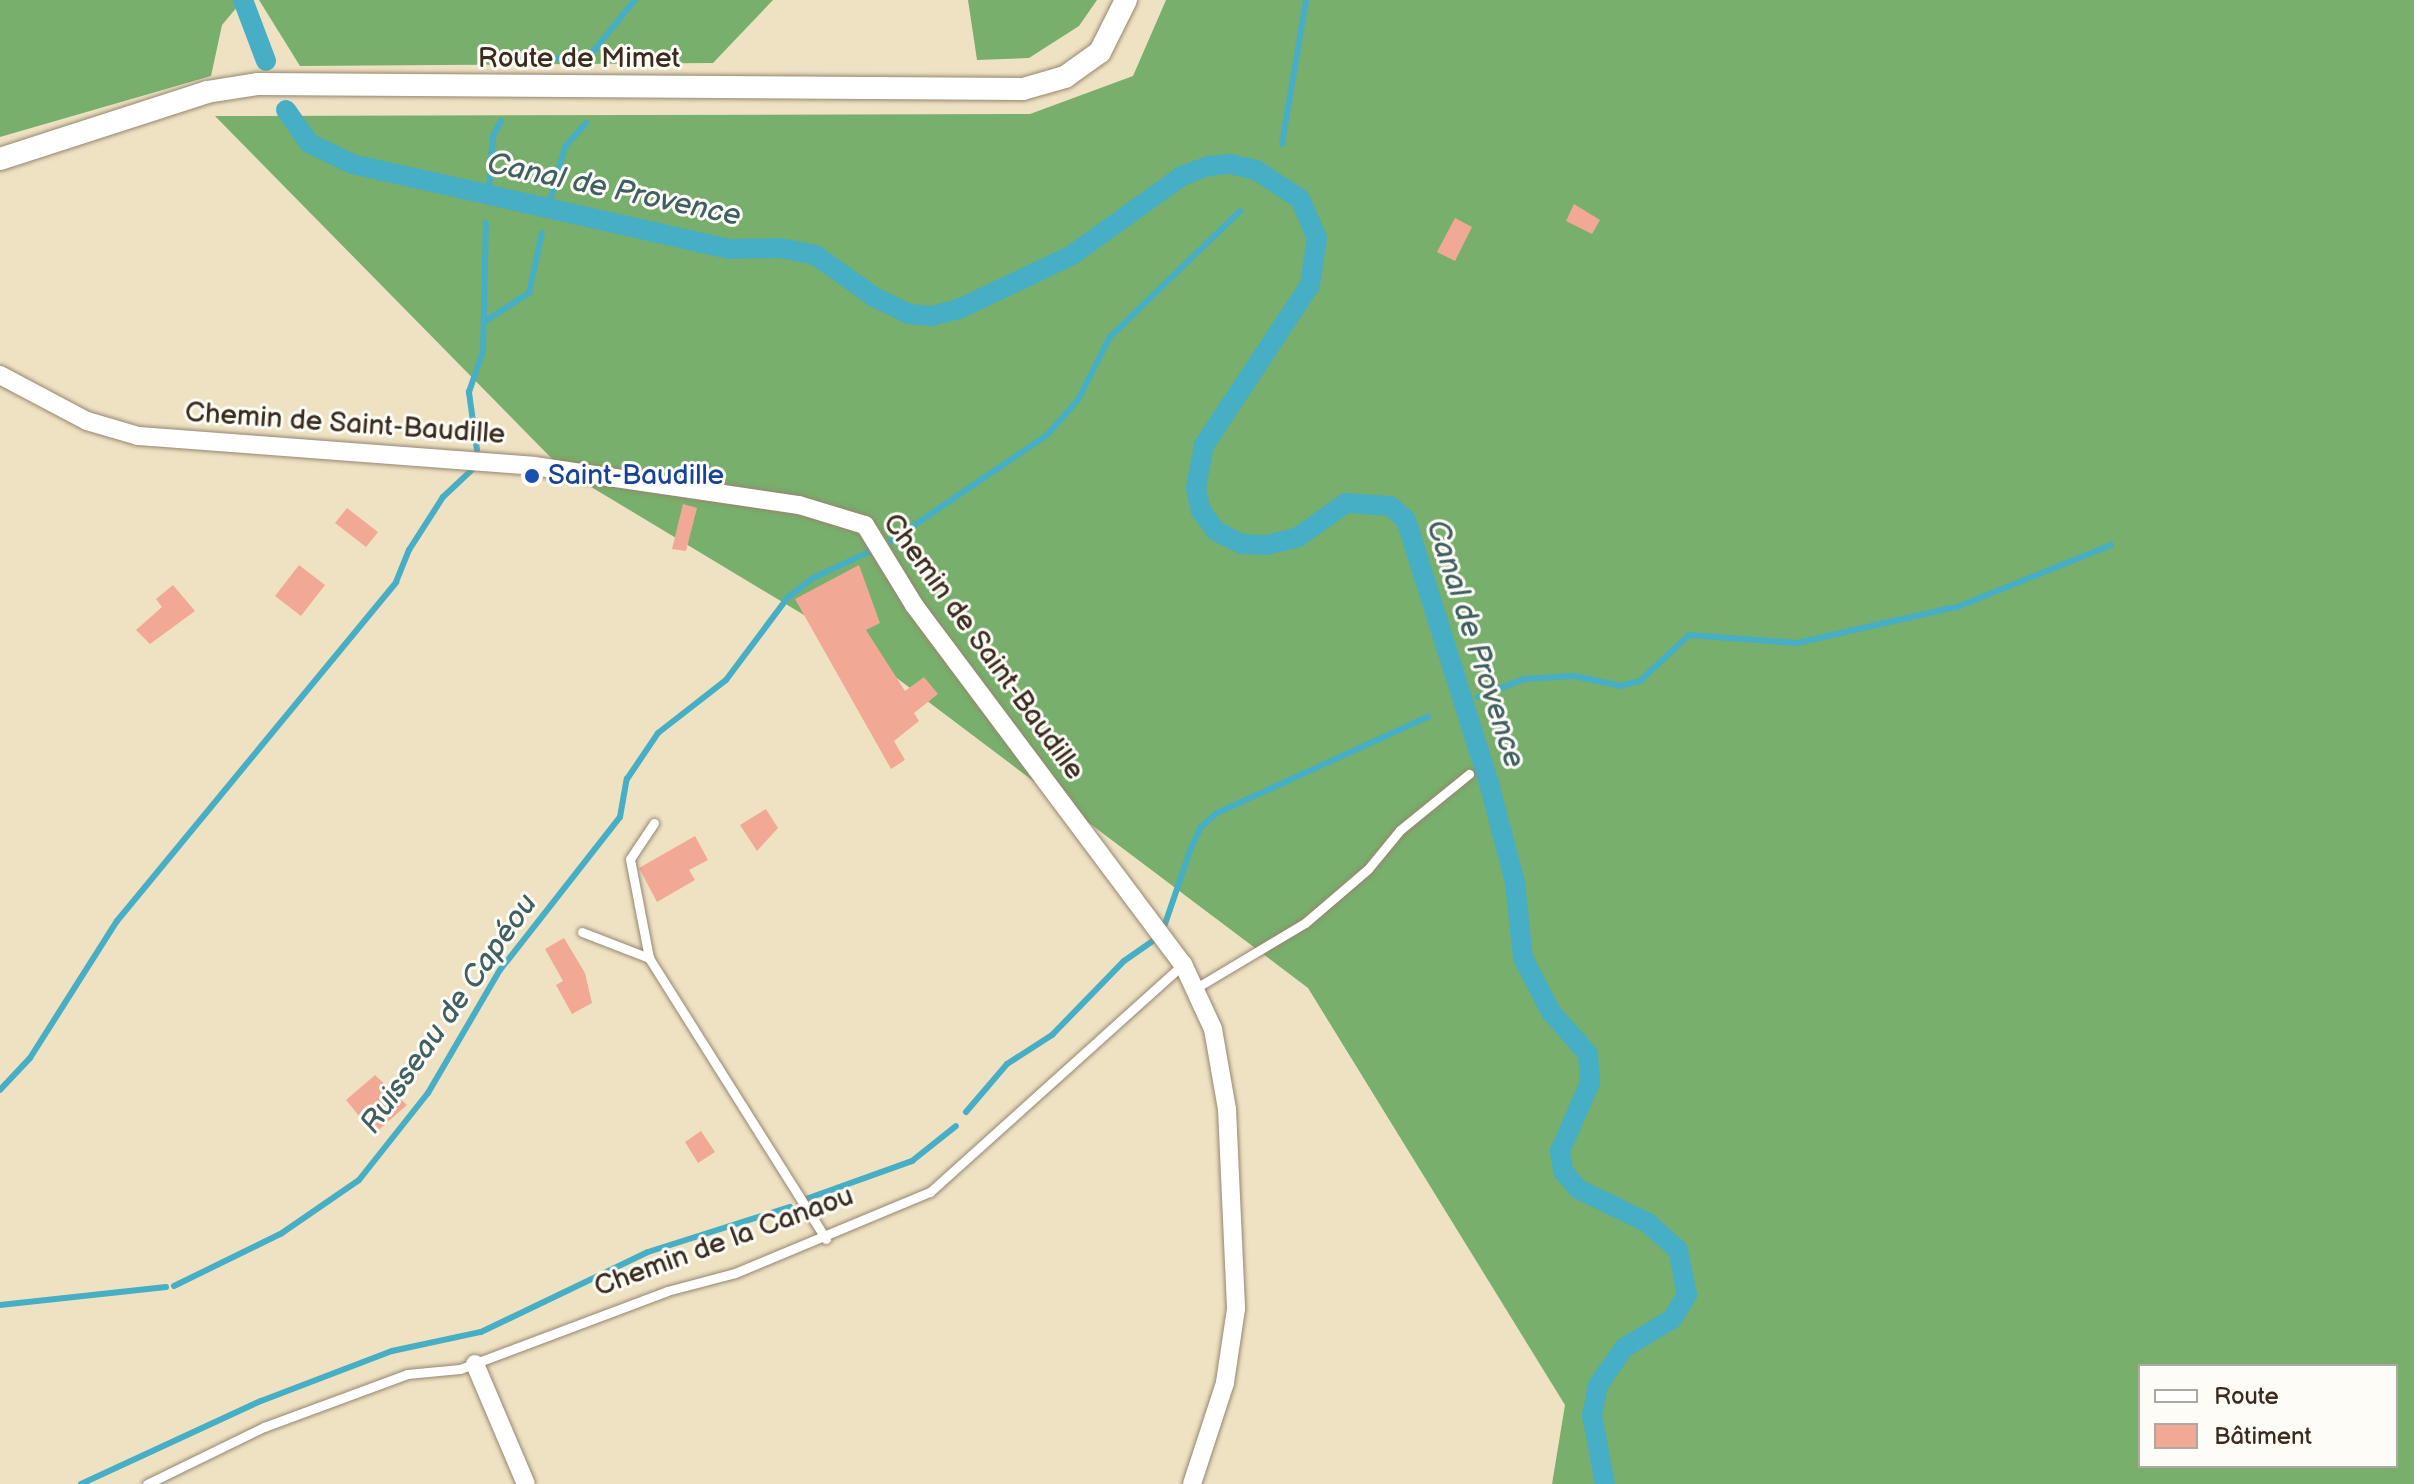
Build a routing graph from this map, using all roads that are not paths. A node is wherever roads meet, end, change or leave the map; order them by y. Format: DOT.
graph roads {
  1 [pos="1126,0"];
  2 [pos="0,159"];
  3 [pos="0,375"];
  4 [pos="1469,774"];
  5 [pos="654,823"];
  6 [pos="582,932"];
  7 [pos="649,958"];
  8 [pos="1183,964"];
  9 [pos="1196,988"];
  10 [pos="826,1239"];
  11 [pos="475,1364"];
  12 [pos="147,1484"];
  13 [pos="526,1484"];
  14 [pos="1192,1484"];
  1 -- 2 [label="street, Route de Mimet"];
  3 -- 8 [label="street, Chemin de Saint-Baudille"];
  4 -- 9 [label="lane"];
  5 -- 7 [label="lane"];
  6 -- 7 [label="lane"];
  7 -- 10 [label="lane"];
  8 -- 9 [label="street, Chemin de Saint-Baudille"];
  8 -- 10 [label="lane, Chemin de la Canaou"];
  9 -- 14 [label="street, Chemin de Saint-Baudille"];
  10 -- 11 [label="lane, Chemin de la Canaou"];
  11 -- 12 [label="lane, Chemin de la Canaou"];
  11 -- 13 [label="street"];
}
